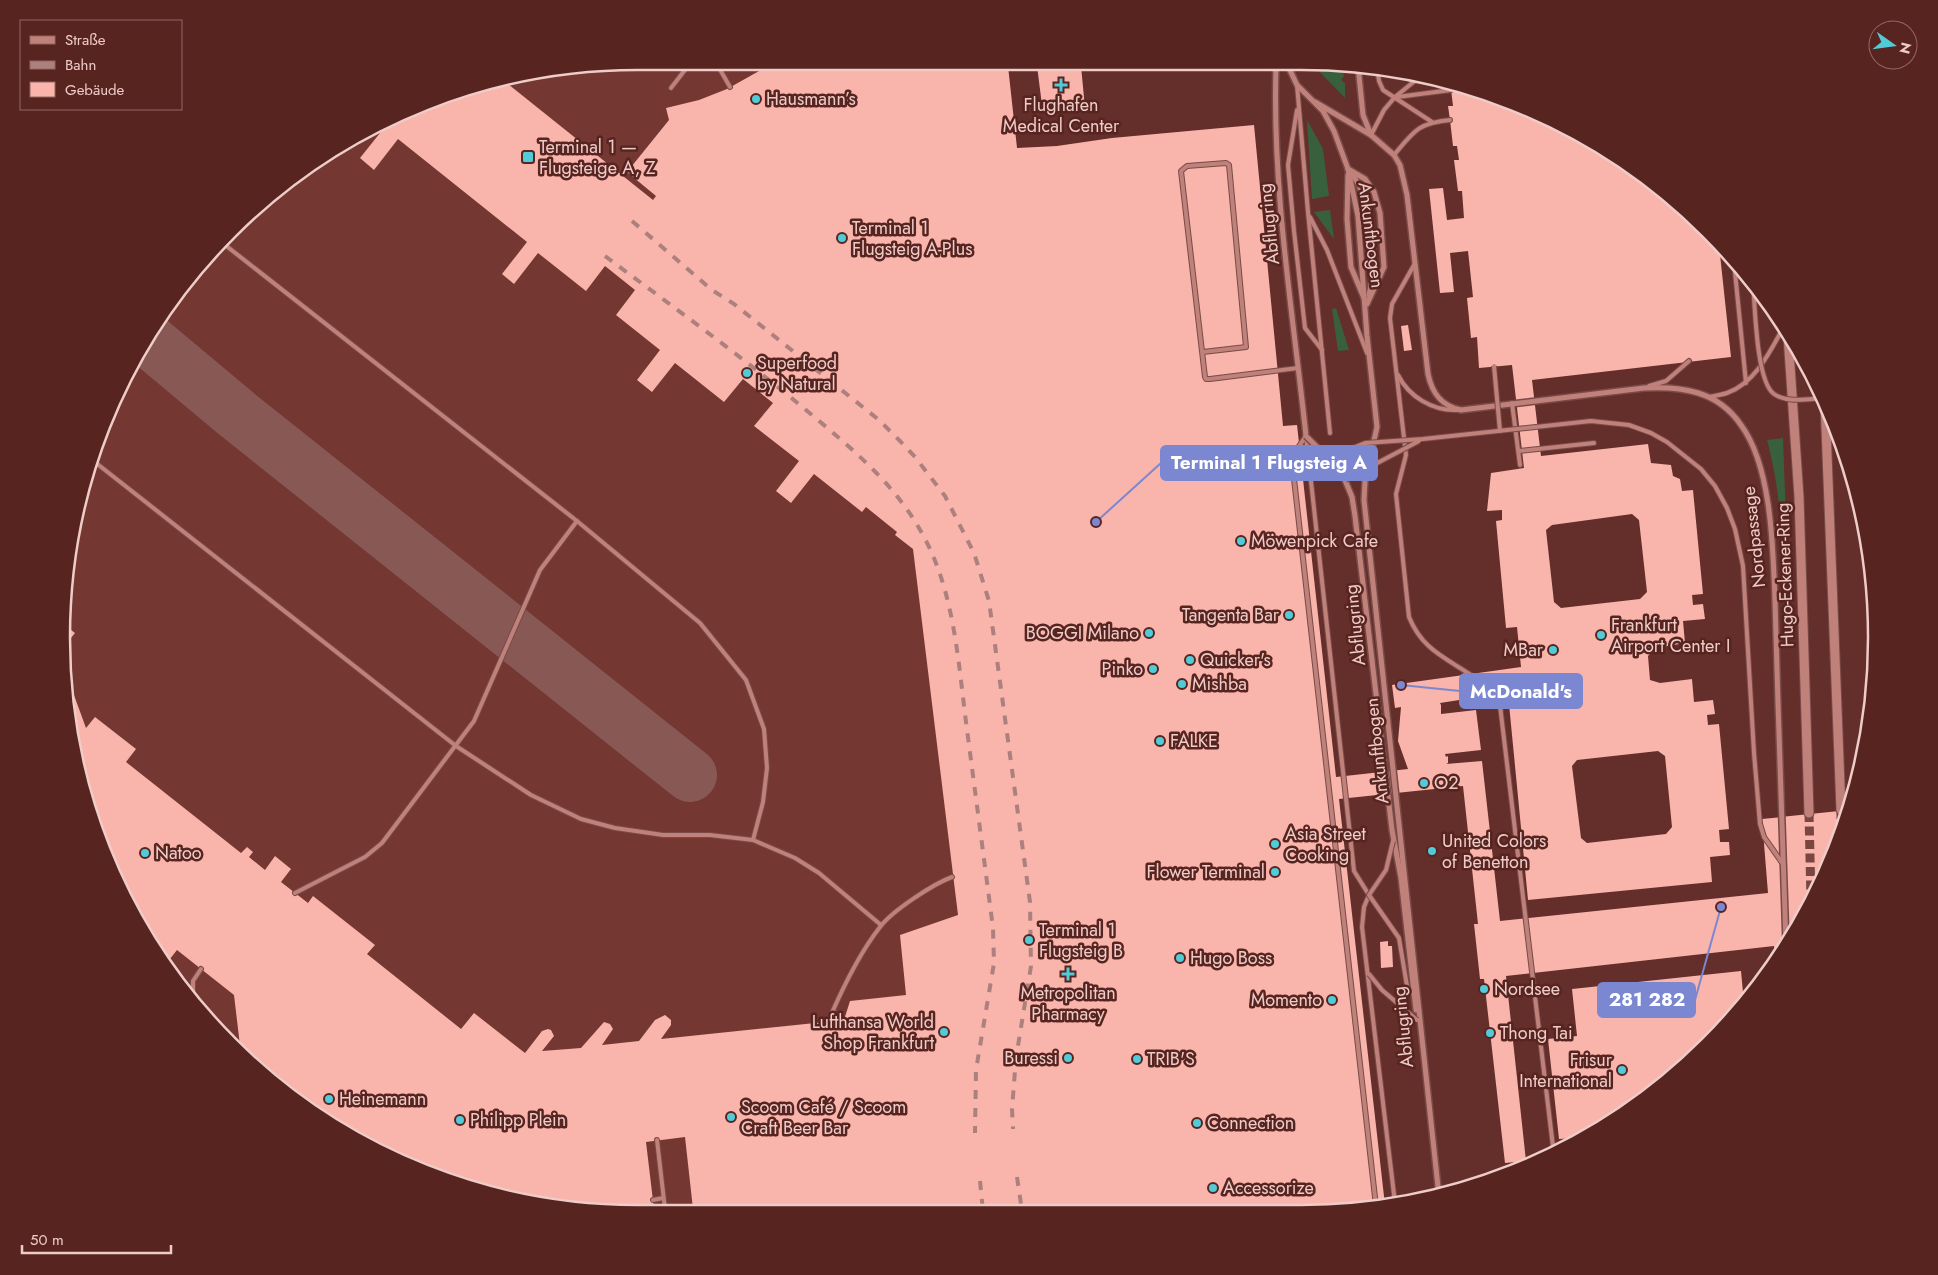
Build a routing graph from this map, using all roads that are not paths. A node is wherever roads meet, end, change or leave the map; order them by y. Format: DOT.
graph roads {
  1 [pos="685,70"];
  2 [pos="720,70"];
  3 [pos="1276,70"];
  4 [pos="1290,70"];
  5 [pos="1359,73"];
  6 [pos="1379,76"];
  7 [pos="1414,82"];
  8 [pos="1297,85"];
  9 [pos="730,87"];
  10 [pos="671,88"];
  11 [pos="1451,90"];
  12 [pos="1395,97"];
  13 [pos="1315,102"];
  14 [pos="1298,104"];
  15 [pos="1450,120"];
  16 [pos="1432,122"];
  17 [pos="1371,136"];
  18 [pos="1394,155"];
  19 [pos="1348,169"];
  20 [pos="1308,212"];
  21 [pos="227,246"];
  22 [pos="1415,263"];
  23 [pos="1735,273"];
  24 [pos="1754,297"];
  25 [pos="1366,304"];
  26 [pos="1779,334"];
  27 [pos="1789,349"];
  28 [pos="1322,350"];
  29 [pos="1203,352"];
  30 [pos="1370,360"];
  31 [pos="1689,361"];
  32 [pos="1494,366"];
  33 [pos="1298,368"];
  34 [pos="1396,368"];
  35 [pos="1746,383"];
  36 [pos="1644,388"];
  37 [pos="1708,397"];
  38 [pos="1815,399"];
  39 [pos="1512,404"];
  40 [pos="1461,410"];
  41 [pos="1826,422"];
  42 [pos="1500,431"];
  43 [pos="1330,433"];
  44 [pos="1306,436"];
  45 [pos="1423,439"];
  46 [pos="1594,443"];
  47 [pos="1518,451"];
  48 [pos="1331,461"];
  49 [pos="97,464"];
  50 [pos="1520,465"];
  51 [pos="1345,480"];
  52 [pos="577,521"];
  53 [pos="456,746"];
  54 [pos="1841,810"];
  55 [pos="1809,813"];
  56 [pos="753,840"];
  57 [pos="1393,841"];
  58 [pos="1783,864"];
  59 [pos="952,877"];
  60 [pos="295,893"];
  61 [pos="1369,895"];
  62 [pos="881,925"];
  63 [pos="1786,931"];
  64 [pos="201,969"];
  65 [pos="1369,974"];
  66 [pos="192,990"];
  67 [pos="1414,995"];
  68 [pos="1417,1020"];
  69 [pos="828,1022"];
  70 [pos="657,1140"];
  71 [pos="1553,1145"];
  72 [pos="1437,1188"];
  73 [pos="1437,1188"];
  74 [pos="1394,1197"];
  75 [pos="663,1198"];
  76 [pos="652,1200"];
  77 [pos="1375,1200"];
  78 [pos="664,1205"];
  1 -- 10 [label="lane"];
  2 -- 9 [label="lane"];
  3 -- 33 [label="street, Abflugring"];
  4 -- 8 [label="street, Ankunftbogen"];
  5 -- 17 [label="street"];
  6 -- 12 [label="lane"];
  7 -- 12 [label="lane"];
  8 -- 13 [label="street, Ankunftbogen"];
  8 -- 14 [label="lane"];
  11 -- 12 [label="lane"];
  12 -- 16 [label="lane"];
  12 -- 17 [label="lane"];
  13 -- 17 [label="street"];
  13 -- 19 [label="street, Ankunftbogen"];
  14 -- 20 [label="lane"];
  14 -- 28 [label="lane"];
  15 -- 16 [label="lane"];
  16 -- 18 [label="lane"];
  17 -- 18 [label="street"];
  18 -- 22 [label="street"];
  19 -- 25 [label="street, Ankunftbogen"];
  19 -- 25 [label="street, Ankunftbogen"];
  19 -- 25 [label="street, Ankunftbogen"];
  19 -- 25 [label="street, Ankunftbogen"];
  20 -- 28 [label="lane"];
  20 -- 30 [label="lane"];
  21 -- 52 [label="lane"];
  22 -- 34 [label="lane"];
  22 -- 40 [label="street"];
  23 -- 35 [label="lane"];
  24 -- 38 [label="lane, bridge"];
  25 -- 30 [label="street, Ankunftbogen"];
  26 -- 35 [label="lane"];
  27 -- 55 [label="street, Hugo-Eckener-Ring"];
  28 -- 43 [label="lane"];
  29 -- 29 [label="lane"];
  29 -- 33 [label="lane"];
  30 -- 72 [label="street, Ankunftbogen"];
  31 -- 36 [label="lane"];
  32 -- 42 [label="lane, bridge"];
  33 -- 44 [label="street, Abflugring"];
  34 -- 40 [label="lane"];
  34 -- 71 [label="lane"];
  35 -- 37 [label="lane"];
  36 -- 37 [label="street, Nordpassage"];
  36 -- 39 [label="street, Nordpassage"];
  37 -- 58 [label="street, Nordpassage"];
  39 -- 40 [label="street, Nordpassage"];
  39 -- 47 [label="lane"];
  41 -- 54 [label="street"];
  42 -- 45 [label="lane, bridge"];
  42 -- 58 [label="lane, bridge"];
  44 -- 48 [label="street, Abflugring, bridge"];
  44 -- 61 [label="lane"];
  44 -- 77 [label="lane"];
  45 -- 48 [label="lane, bridge"];
  45 -- 51 [label="lane, bridge"];
  46 -- 47 [label="lane"];
  47 -- 50 [label="lane"];
  48 -- 51 [label="street, Abflugring, bridge"];
  49 -- 53 [label="lane"];
  51 -- 57 [label="street, Abflugring"];
  52 -- 53 [label="lane"];
  52 -- 56 [label="lane"];
  53 -- 56 [label="lane"];
  53 -- 60 [label="lane"];
  56 -- 62 [label="lane"];
  57 -- 61 [label="lane, bridge"];
  57 -- 67 [label="street, Abflugring"];
  58 -- 63 [label="street, Nordpassage"];
  59 -- 62 [label="lane"];
  61 -- 65 [label="lane"];
  61 -- 67 [label="lane, bridge"];
  62 -- 69 [label="lane"];
  64 -- 66 [label="lane"];
  65 -- 68 [label="lane, bridge"];
  65 -- 74 [label="lane"];
  67 -- 68 [label="street, Abflugring"];
  68 -- 73 [label="street, Abflugring"];
  70 -- 75 [label="lane"];
  75 -- 76 [label="lane"];
  75 -- 78 [label="lane"];
}
